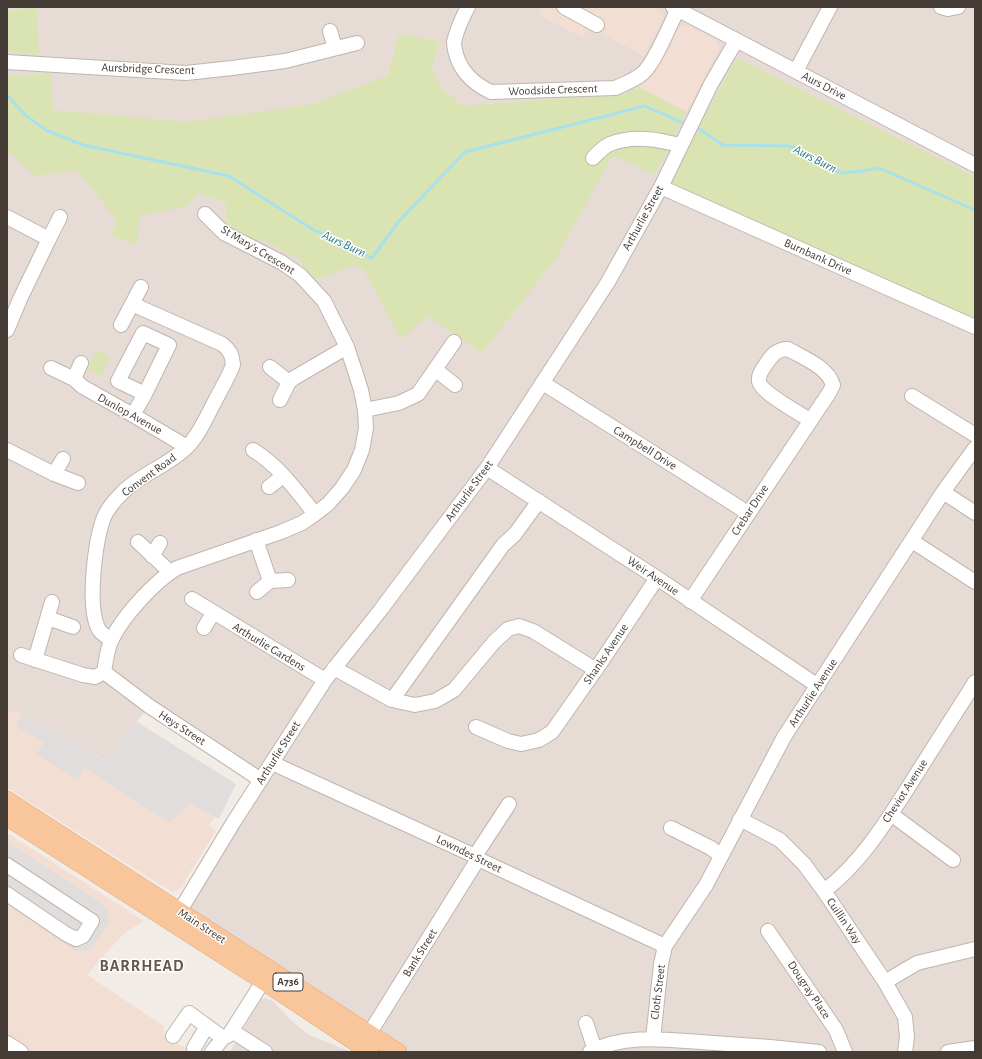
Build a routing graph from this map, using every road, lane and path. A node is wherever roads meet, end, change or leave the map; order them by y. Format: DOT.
graph roads {
  1 [pos="468,7"];
  2 [pos="564,7"];
  3 [pos="830,7"];
  4 [pos="941,7"];
  5 [pos="958,7"];
  6 [pos="676,8"];
  7 [pos="597,25"];
  8 [pos="330,30"];
  9 [pos="736,41"];
  10 [pos="357,43"];
  11 [pos="335,48"];
  12 [pos="7,62"];
  13 [pos="796,71"];
  14 [pos="681,146"];
  15 [pos="593,158"];
  16 [pos="975,165"];
  17 [pos="661,187"];
  18 [pos="205,214"];
  19 [pos="7,217"];
  20 [pos="60,217"];
  21 [pos="49,239"];
  22 [pos="141,287"];
  23 [pos="13,302"];
  24 [pos="132,304"];
  25 [pos="121,325"];
  26 [pos="975,328"];
  27 [pos="7,330"];
  28 [pos="454,342"];
  29 [pos="347,347"];
  30 [pos="81,363"];
  31 [pos="270,367"];
  32 [pos="51,368"];
  33 [pos="436,370"];
  34 [pos="74,379"];
  35 [pos="289,382"];
  36 [pos="543,383"];
  37 [pos="455,385"];
  38 [pos="145,394"];
  39 [pos="912,396"];
  40 [pos="280,400"];
  41 [pos="364,410"];
  42 [pos="134,415"];
  43 [pos="810,420"];
  44 [pos="975,435"];
  45 [pos="187,447"];
  46 [pos="975,448"];
  47 [pos="7,450"];
  48 [pos="253,450"];
  49 [pos="63,459"];
  50 [pos="486,468"];
  51 [pos="54,474"];
  52 [pos="284,476"];
  53 [pos="78,483"];
  54 [pos="269,487"];
  55 [pos="943,492"];
  56 [pos="539,501"];
  57 [pos="748,513"];
  58 [pos="975,513"];
  59 [pos="315,514"];
  60 [pos="256,540"];
  61 [pos="912,540"];
  62 [pos="138,542"];
  63 [pos="160,544"];
  64 [pos="152,556"];
  65 [pos="170,572"];
  66 [pos="657,578"];
  67 [pos="288,580"];
  68 [pos="270,581"];
  69 [pos="975,582"];
  70 [pos="257,592"];
  71 [pos="192,599"];
  72 [pos="690,601"];
  73 [pos="52,602"];
  74 [pos="213,613"];
  75 [pos="48,618"];
  76 [pos="74,627"];
  77 [pos="204,628"];
  78 [pos="111,640"];
  79 [pos="21,655"];
  80 [pos="36,660"];
  81 [pos="334,668"];
  82 [pos="596,670"];
  83 [pos="104,672"];
  84 [pos="325,680"];
  85 [pos="975,682"];
  86 [pos="818,686"];
  87 [pos="392,700"];
  88 [pos="476,727"];
  89 [pos="272,762"];
  90 [pos="261,780"];
  91 [pos="7,800"];
  92 [pos="509,804"];
  93 [pos="891,814"];
  94 [pos="7,817"];
  95 [pos="740,819"];
  96 [pos="671,828"];
  97 [pos="721,856"];
  98 [pos="477,857"];
  99 [pos="953,860"];
  100 [pos="7,866"];
  101 [pos="824,892"];
  102 [pos="7,894"];
  103 [pos="176,918"];
  104 [pos="768,931"];
  105 [pos="665,946"];
  106 [pos="975,949"];
  107 [pos="267,976"];
  108 [pos="886,982"];
  109 [pos="586,1023"];
  110 [pos="207,1026"];
  111 [pos="228,1034"];
  112 [pos="173,1036"];
  113 [pos="653,1039"];
  114 [pos="367,1044"];
  115 [pos="194,1048"];
  116 [pos="975,1048"];
  117 [pos="783,1050"];
  118 [pos="596,1051"];
  119 [pos="212,1052"];
  120 [pos="265,1052"];
  121 [pos="398,1052"];
  122 [pos="819,1052"];
  123 [pos="844,1052"];
  124 [pos="905,1052"];
  125 [pos="948,1052"];
  1 -- 6 [label="street, Woodside Crescent"];
  2 -- 7 [label="street"];
  3 -- 13 [label="street"];
  4 -- 5 [label="street"];
  6 -- 9 [label="street, Aurs Drive"];
  8 -- 11 [label="street"];
  9 -- 13 [label="street, Aurs Drive"];
  9 -- 14 [label="street, Arthurlie Street"];
  10 -- 11 [label="street, Aursbridge Crescent"];
  11 -- 12 [label="street, Aursbridge Crescent"];
  13 -- 16 [label="street, Aurs Drive"];
  14 -- 15 [label="street"];
  14 -- 17 [label="street, Arthurlie Street"];
  17 -- 26 [label="street, Burnbank Drive"];
  17 -- 36 [label="street, Arthurlie Street"];
  18 -- 29 [label="street, St Mary's Crescent"];
  19 -- 21 [label="street"];
  20 -- 21 [label="street"];
  21 -- 23 [label="street"];
  22 -- 24 [label="street"];
  23 -- 27 [label="street"];
  24 -- 25 [label="street"];
  24 -- 45 [label="street, Convent Road"];
  28 -- 33 [label="street"];
  29 -- 35 [label="street"];
  29 -- 41 [label="street, St Mary's Crescent"];
  30 -- 34 [label="street"];
  31 -- 35 [label="street"];
  32 -- 34 [label="street, Dunlop Avenue"];
  33 -- 37 [label="street"];
  33 -- 41 [label="street"];
  34 -- 42 [label="street, Dunlop Avenue"];
  35 -- 40 [label="street"];
  36 -- 50 [label="street, Arthurlie Street"];
  36 -- 57 [label="street, Campbell Drive"];
  38 -- 42 [label="street"];
  39 -- 44 [label="street"];
  41 -- 59 [label="street, St Mary's Crescent"];
  42 -- 45 [label="street, Dunlop Avenue"];
  43 -- 43 [label="street, Crebar Drive"];
  43 -- 57 [label="street, Crebar Drive"];
  45 -- 78 [label="street, Convent Road"];
  46 -- 55 [label="street, Arthurlie Avenue"];
  47 -- 51 [label="street"];
  48 -- 52 [label="street"];
  49 -- 51 [label="street"];
  50 -- 56 [label="street, Weir Avenue"];
  50 -- 81 [label="street, Arthurlie Street"];
  51 -- 53 [label="street"];
  52 -- 54 [label="street"];
  52 -- 59 [label="street"];
  55 -- 58 [label="street"];
  55 -- 61 [label="street, Arthurlie Avenue"];
  56 -- 66 [label="street, Weir Avenue"];
  56 -- 87 [label="street"];
  57 -- 72 [label="street, Crebar Drive"];
  59 -- 60 [label="street, St Mary's Crescent"];
  60 -- 65 [label="street, St Mary's Crescent"];
  60 -- 68 [label="street"];
  61 -- 69 [label="street"];
  61 -- 86 [label="street, Arthurlie Avenue"];
  62 -- 64 [label="street"];
  63 -- 64 [label="street"];
  64 -- 65 [label="street"];
  65 -- 78 [label="street, St Mary's Crescent"];
  66 -- 72 [label="street, Weir Avenue"];
  66 -- 82 [label="street, Shanks Avenue"];
  67 -- 68 [label="street"];
  68 -- 70 [label="street"];
  71 -- 74 [label="street, Arthurlie Gardens"];
  72 -- 86 [label="street, Weir Avenue"];
  73 -- 75 [label="street"];
  74 -- 77 [label="street"];
  74 -- 84 [label="street, Arthurlie Gardens"];
  75 -- 76 [label="street"];
  75 -- 80 [label="street"];
  78 -- 83 [label="street, St Mary's Crescent"];
  79 -- 80 [label="street"];
  80 -- 83 [label="street"];
  81 -- 84 [label="street, Arthurlie Street"];
  81 -- 87 [label="street"];
  82 -- 87 [label="street"];
  82 -- 88 [label="street, Shanks Avenue"];
  83 -- 90 [label="street, Heys Street"];
  84 -- 89 [label="street, Arthurlie Street"];
  85 -- 93 [label="street, Cheviot Avenue"];
  86 -- 95 [label="street, Arthurlie Avenue"];
  89 -- 90 [label="street, Arthurlie Street"];
  89 -- 98 [label="street, Lowndes Street"];
  90 -- 103 [label="street, Arthurlie Street"];
  91 -- 103 [label="main road, Main Street / A736"];
  92 -- 98 [label="street, Bank Street"];
  93 -- 99 [label="street"];
  93 -- 101 [label="street, Cheviot Avenue"];
  94 -- 103 [label="main road, Main Street / A736"];
  95 -- 97 [label="street, Arthurlie Avenue"];
  95 -- 101 [label="street, Cuillin Way"];
  96 -- 97 [label="street"];
  97 -- 105 [label="street, Arthurlie Avenue"];
  98 -- 105 [label="street, Lowndes Street"];
  98 -- 114 [label="street, Bank Street"];
  100 -- 102 [label="street"];
  101 -- 108 [label="street, Cuillin Way"];
  103 -- 107 [label="main road, Main Street / A736"];
  104 -- 123 [label="street, Dougray Place"];
  105 -- 113 [label="street, Cloth Street"];
  106 -- 108 [label="street"];
  107 -- 111 [label="street"];
  107 -- 114 [label="main road, Main Street / A736"];
  108 -- 124 [label="street, Cuillin Way"];
  109 -- 118 [label="street"];
  110 -- 111 [label="street"];
  110 -- 112 [label="street"];
  110 -- 115 [label="street"];
  111 -- 119 [label="street"];
  111 -- 120 [label="street"];
  113 -- 117 [label="street"];
  113 -- 118 [label="street"];
  114 -- 121 [label="main road, Main Street / A736"];
  116 -- 125 [label="street"];
  117 -- 122 [label="street"];
}
